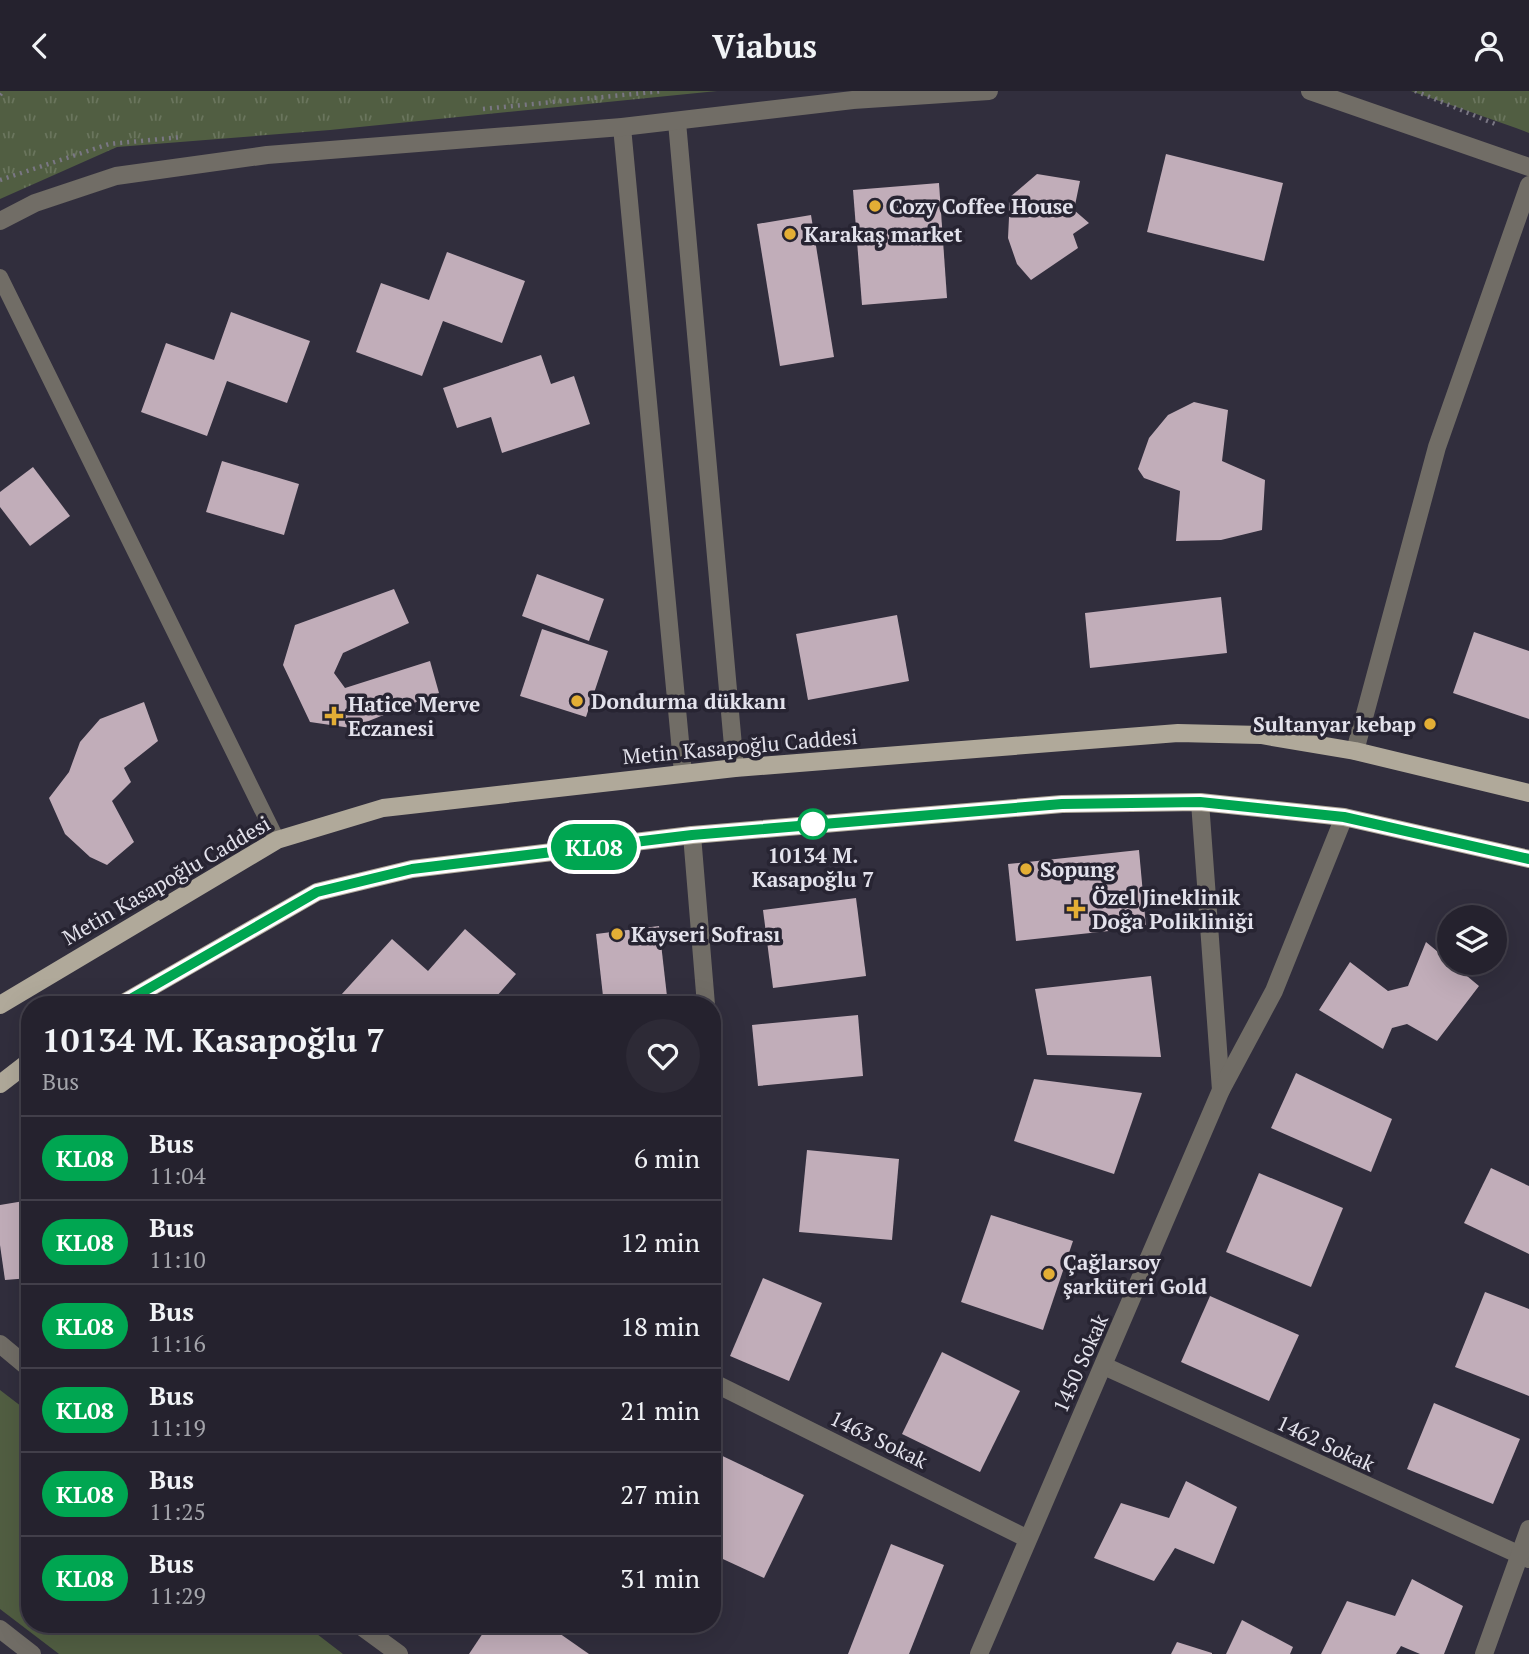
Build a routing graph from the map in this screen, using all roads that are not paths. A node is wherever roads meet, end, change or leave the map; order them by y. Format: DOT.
graph roads {
  1 [pos="989,91"];
  2 [pos="1310,91"];
  3 [pos="677,121"];
  4 [pos="622,127"];
  5 [pos="1529,167"];
  6 [pos="1529,185"];
  7 [pos="0,221"];
  8 [pos="0,277"];
  9 [pos="1355,751"];
  10 [pos="735,768"];
  11 [pos="683,773"];
  12 [pos="1529,793"];
  13 [pos="1200,802"];
  14 [pos="1344,817"];
  15 [pos="692,835"];
  16 [pos="277,840"];
  17 [pos="1529,859"];
  18 [pos="136,996"];
  19 [pos="705,996"];
  20 [pos="0,1006"];
  21 [pos="21,1068"];
  22 [pos="0,1084"];
  23 [pos="1222,1090"];
  24 [pos="0,1344"];
  25 [pos="21,1362"];
  26 [pos="1104,1366"];
  27 [pos="721,1386"];
  28 [pos="1529,1529"];
  29 [pos="1026,1538"];
  30 [pos="1523,1558"];
  31 [pos="0,1629"];
  32 [pos="370,1633"];
  33 [pos="32,1654"];
  34 [pos="399,1654"];
  35 [pos="979,1654"];
  36 [pos="1484,1654"];
  1 -- 3 [label="street"];
  2 -- 5 [label="street"];
  3 -- 4 [label="street"];
  3 -- 10 [label="street"];
  4 -- 7 [label="street"];
  4 -- 11 [label="street"];
  6 -- 9 [label="street"];
  8 -- 16 [label="lane"];
  9 -- 10 [label="main road, Metin Kasapoğlu Caddesi"];
  9 -- 12 [label="main road, Metin Kasapoğlu Caddesi"];
  10 -- 11 [label="main road, Metin Kasapoğlu Caddesi"];
  11 -- 16 [label="main road, Metin Kasapoğlu Caddesi"];
  13 -- 14 [label="main road"];
  13 -- 15 [label="main road"];
  13 -- 23 [label="street, 1450 Sokak"];
  14 -- 17 [label="main road"];
  14 -- 23 [label="street, 1450 Sokak"];
  15 -- 18 [label="main road"];
  15 -- 19 [label="street"];
  16 -- 20 [label="main road, Metin Kasapoğlu Caddesi"];
  21 -- 22 [label="main road"];
  23 -- 26 [label="street, 1450 Sokak"];
  24 -- 25 [label="street"];
  26 -- 29 [label="street, 1450 Sokak"];
  26 -- 30 [label="street, 1462 Sokak"];
  27 -- 29 [label="street, 1463 Sokak"];
  28 -- 30 [label="street"];
  29 -- 35 [label="street, 1450 Sokak"];
  30 -- 36 [label="street"];
  31 -- 33 [label="street"];
  32 -- 34 [label="street"];
}
